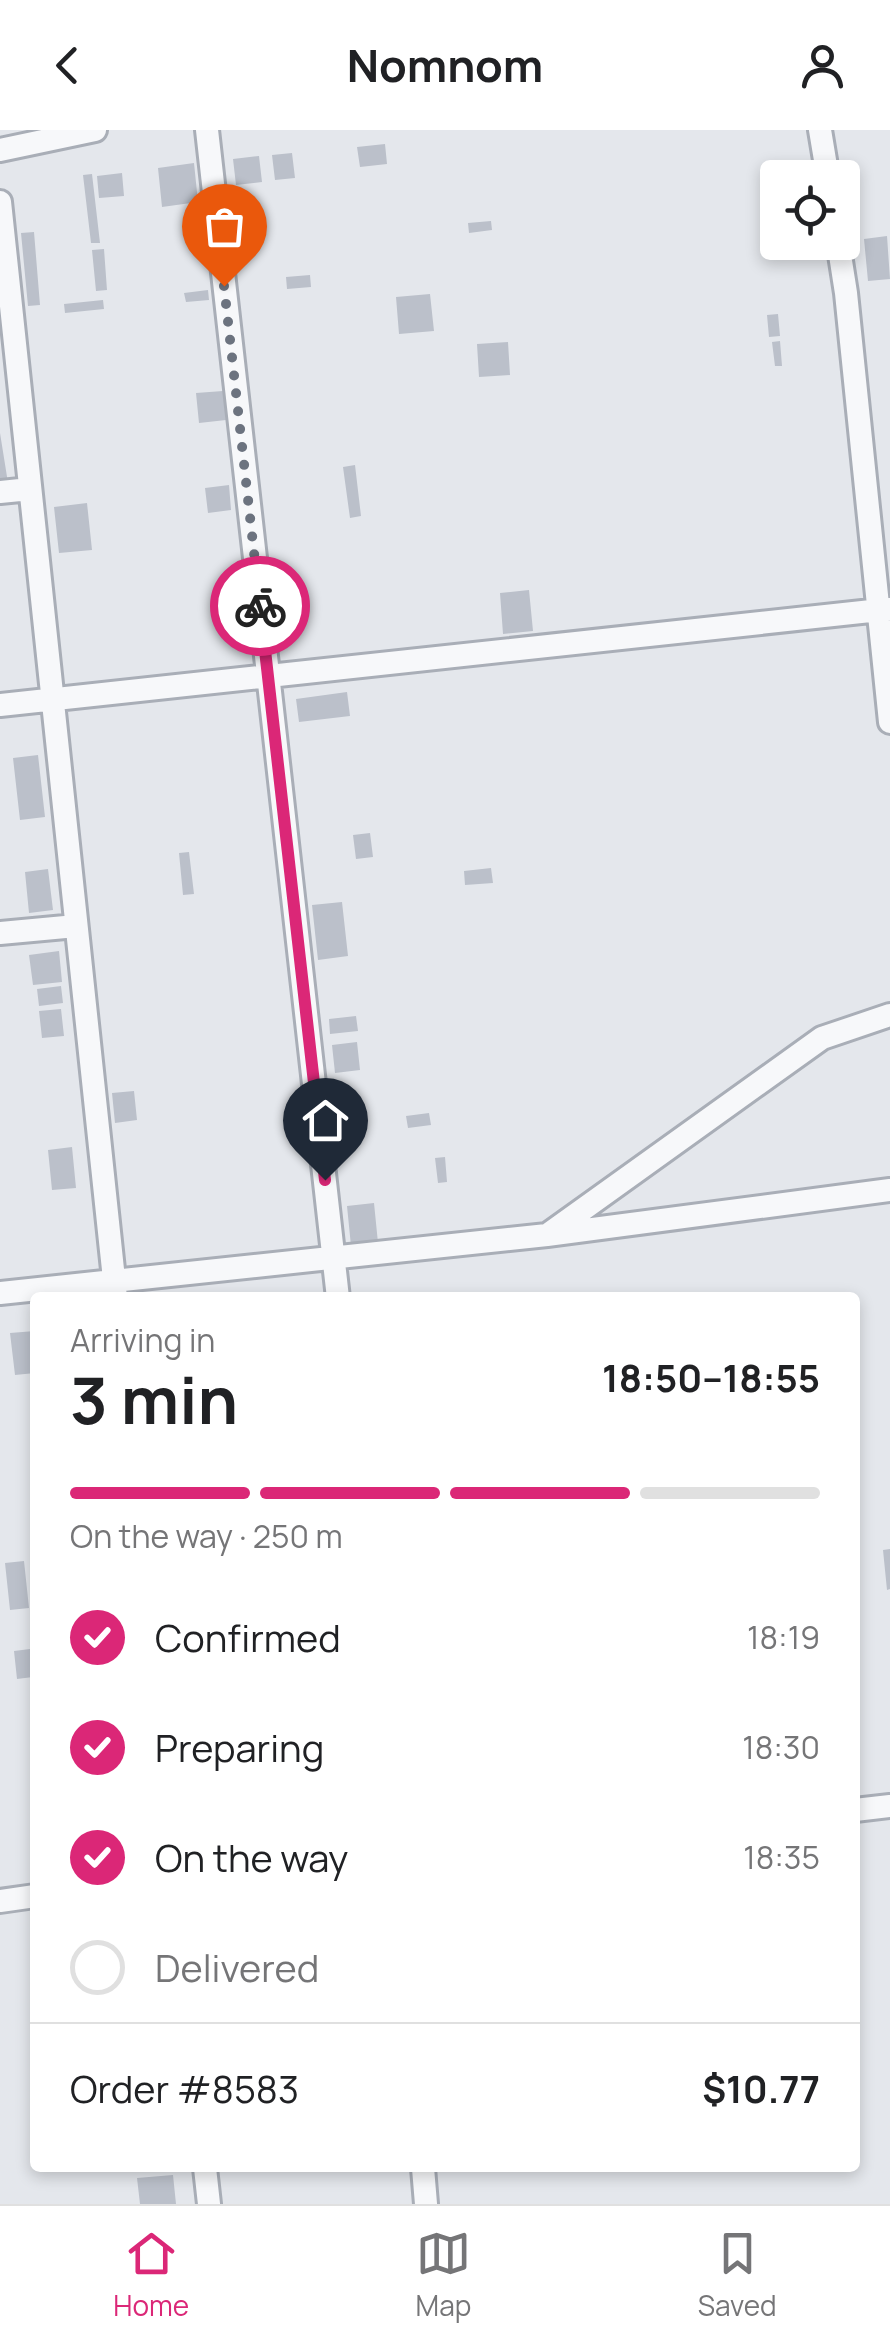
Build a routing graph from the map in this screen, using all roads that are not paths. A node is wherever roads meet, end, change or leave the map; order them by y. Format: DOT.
graph roads {
  1 [pos="95,130"];
  2 [pos="207,130"];
  3 [pos="820,130"];
  4 [pos="0,150"];
  5 [pos="825,160"];
  6 [pos="0,202"];
  7 [pos="840,260"];
  8 [pos="9,382"];
  9 [pos="30,489"];
  10 [pos="0,492"];
  11 [pos="884,610"];
  12 [pos="268,676"];
  13 [pos="52,699"];
  14 [pos="0,705"];
  15 [pos="890,722"];
  16 [pos="76,926"];
  17 [pos="0,933"];
  18 [pos="890,1015"];
  19 [pos="890,1190"];
  20 [pos="547,1235"];
  21 [pos="334,1258"];
  22 [pos="115,1289"];
  23 [pos="337,1292"];
  24 [pos="0,1293"];
  25 [pos="890,1806"];
  26 [pos="860,1809"];
  27 [pos="30,1897"];
  28 [pos="0,1900"];
  29 [pos="205,2172"];
  30 [pos="423,2172"];
  31 [pos="209,2204"];
  32 [pos="426,2204"];
  1 -- 4 [label="street"];
  2 -- 12 [label="street"];
  3 -- 5 [label="street"];
  6 -- 8 [label="street"];
  7 -- 11 [label="street"];
  8 -- 9 [label="street"];
  9 -- 10 [label="street"];
  9 -- 13 [label="street"];
  11 -- 12 [label="street"];
  11 -- 15 [label="street"];
  12 -- 13 [label="street"];
  12 -- 21 [label="street"];
  13 -- 14 [label="street"];
  13 -- 16 [label="street"];
  16 -- 17 [label="street"];
  16 -- 22 [label="street"];
  18 -- 20 [label="street"];
  19 -- 20 [label="street"];
  20 -- 21 [label="street"];
  21 -- 22 [label="street"];
  21 -- 23 [label="street"];
  22 -- 24 [label="street"];
  25 -- 26 [label="street"];
  27 -- 28 [label="street"];
  29 -- 31 [label="street"];
  30 -- 32 [label="street"];
}
